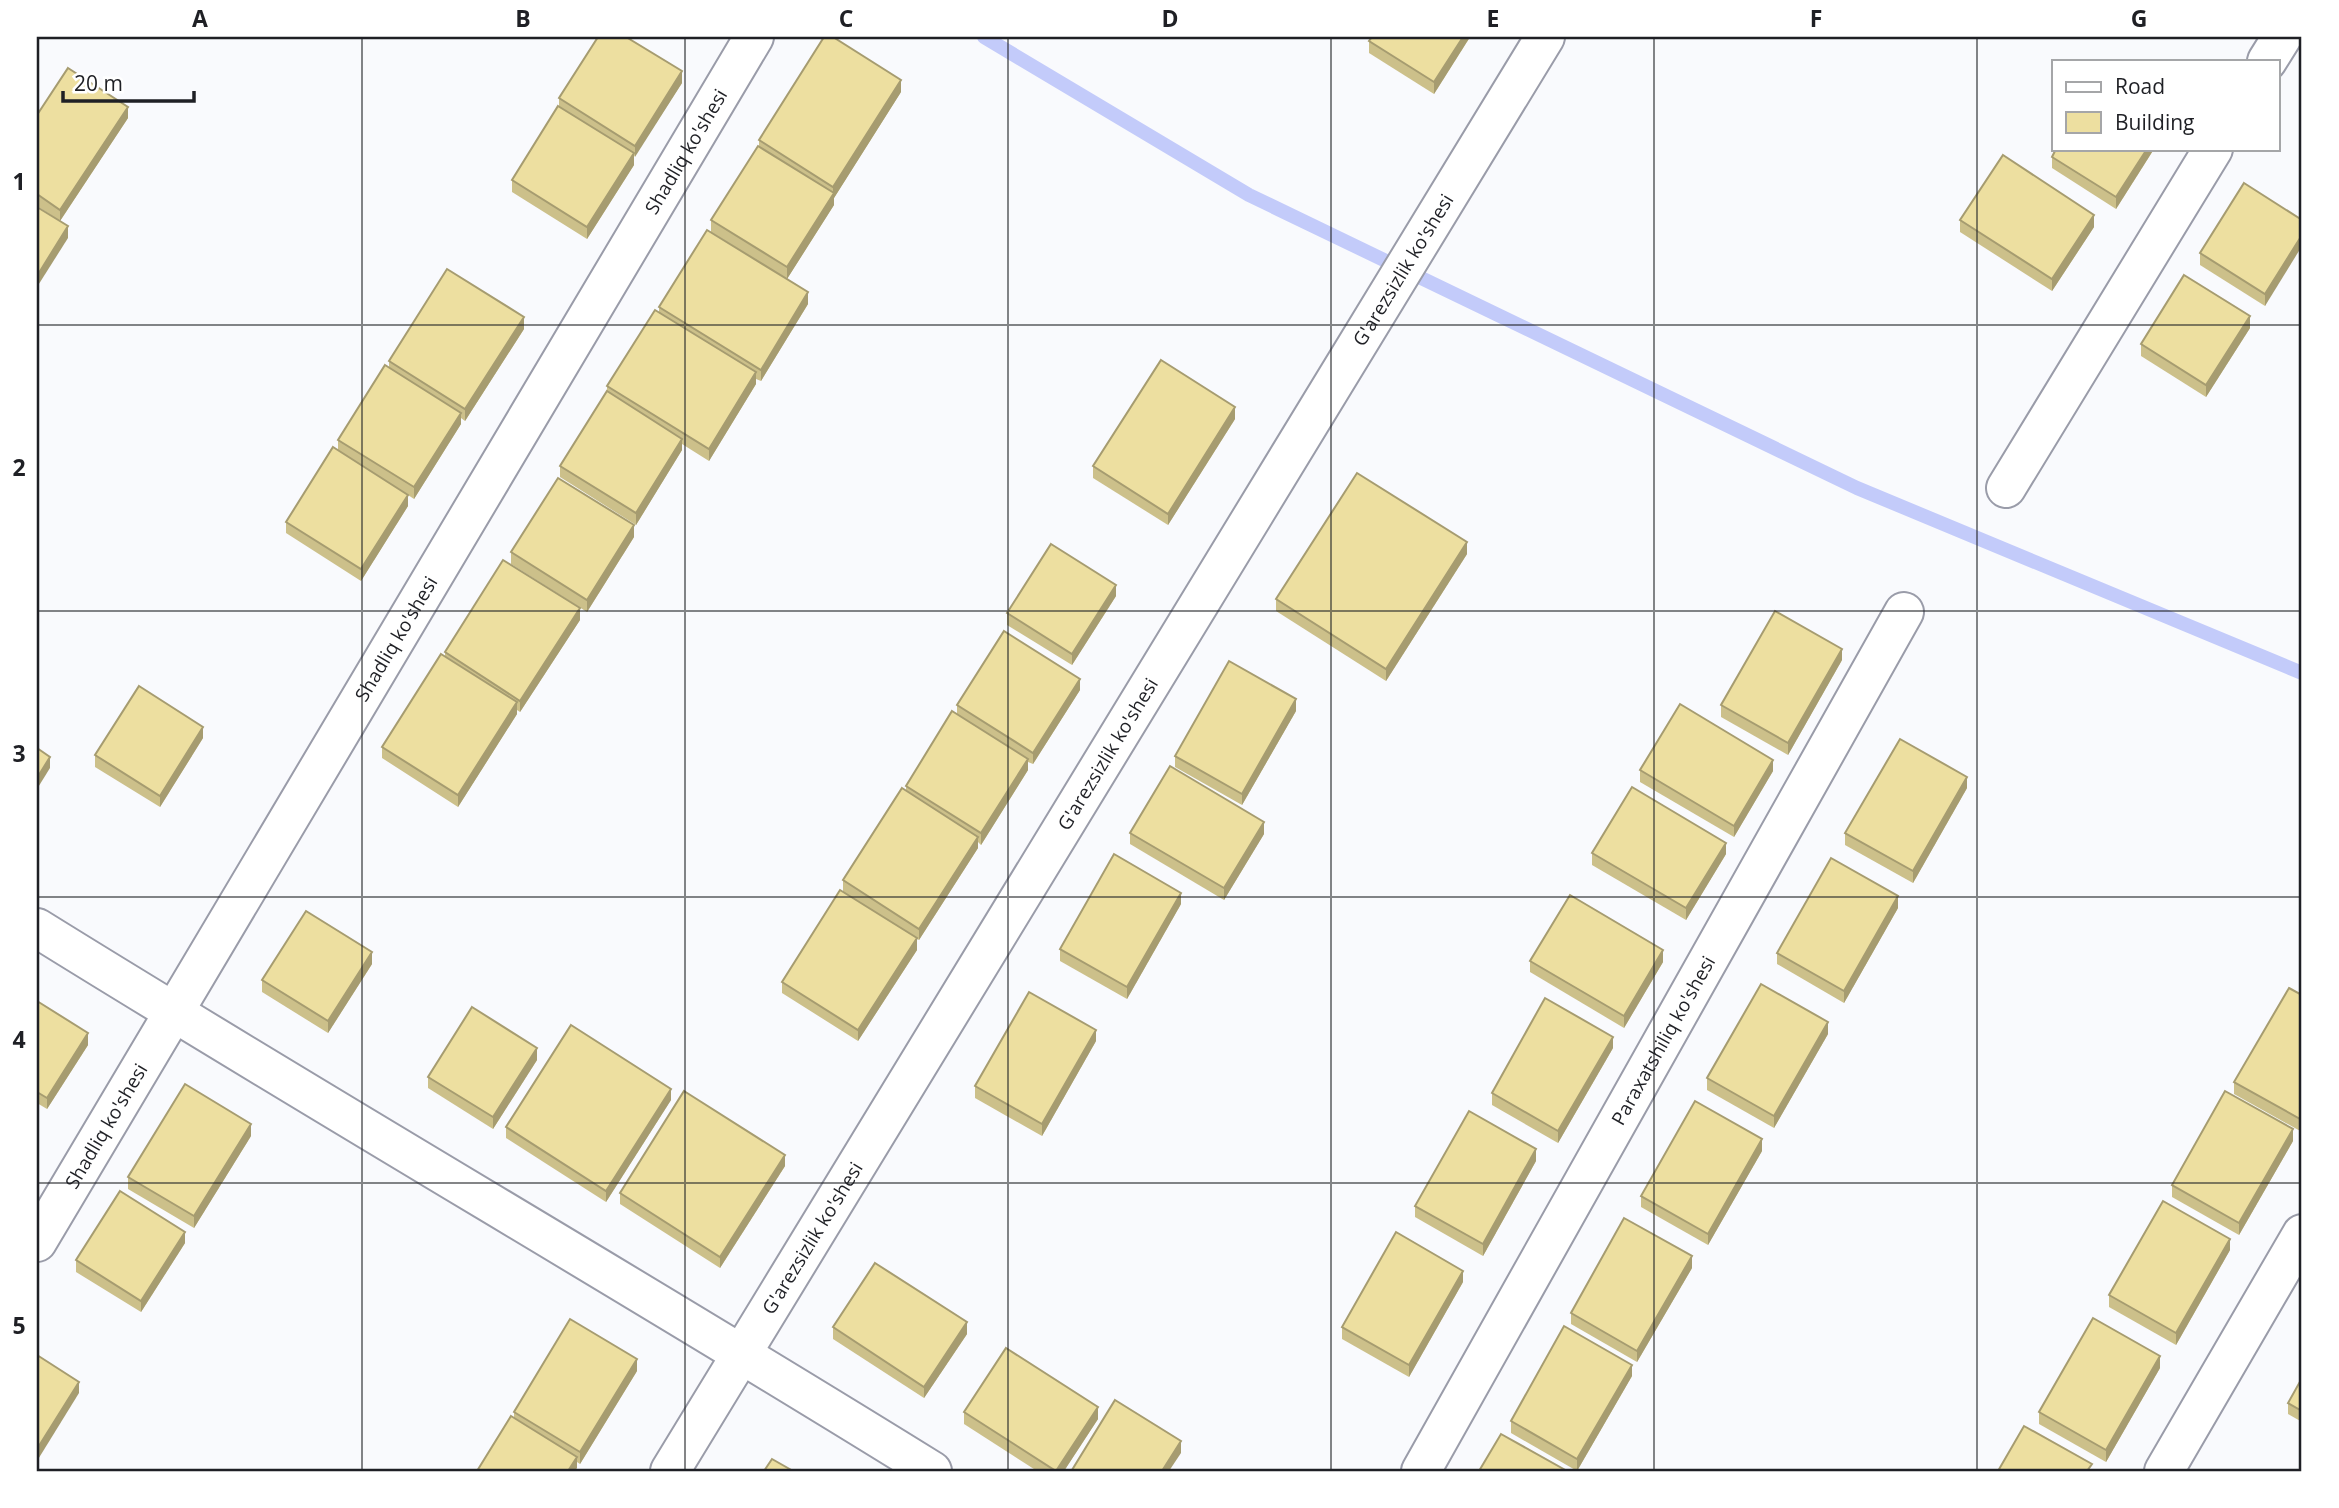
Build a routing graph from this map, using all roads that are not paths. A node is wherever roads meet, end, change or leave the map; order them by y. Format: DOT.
graph roads {
  1 [pos="754,37"];
  2 [pos="1545,37"];
  3 [pos="2282,37"];
  4 [pos="2268,60"];
  5 [pos="2212,150"];
  6 [pos="2006,488"];
  7 [pos="1904,612"];
  8 [pos="37,928"];
  9 [pos="173,1012"];
  10 [pos="2302,1234"];
  11 [pos="37,1242"];
  12 [pos="742,1353"];
  13 [pos="670,1471"];
  14 [pos="932,1471"];
  15 [pos="1421,1471"];
  16 [pos="2164,1471"];
  1 -- 9 [label="street, Shadliq ko'shesi"];
  2 -- 12 [label="street, G'arezsizlik ko'shesi"];
  3 -- 4 [label="street"];
  5 -- 6 [label="street"];
  7 -- 15 [label="street, Paraxatshiliq ko'shesi"];
  8 -- 9 [label="street"];
  9 -- 11 [label="street, Shadliq ko'shesi"];
  9 -- 12 [label="street"];
  10 -- 16 [label="street"];
  12 -- 13 [label="street, G'arezsizlik ko'shesi"];
  12 -- 14 [label="street"];
}
